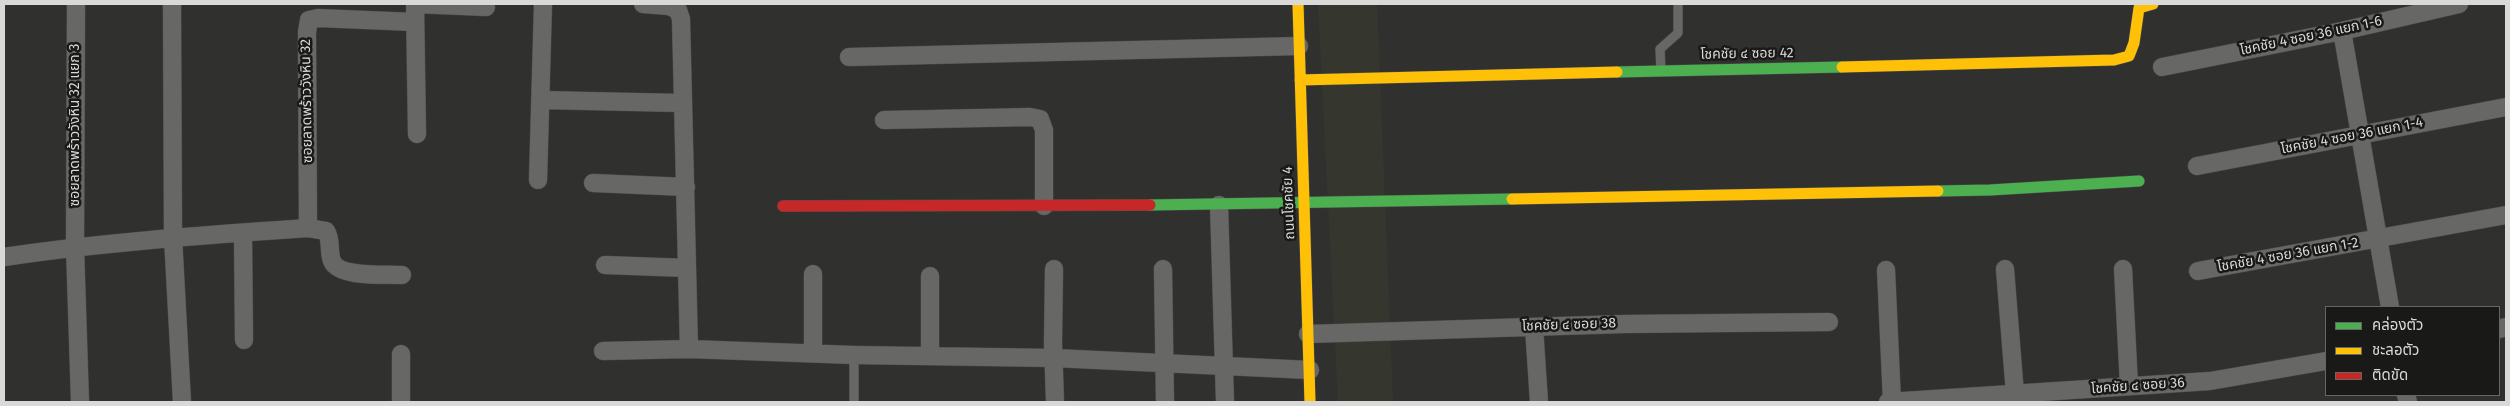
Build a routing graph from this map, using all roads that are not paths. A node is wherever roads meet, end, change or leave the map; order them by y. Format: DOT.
graph roads {
  1 [pos="76,4"];
  2 [pos="172,4"];
  3 [pos="415,4"];
  4 [pos="544,4"];
  5 [pos="643,4"];
  6 [pos="1298,4"];
  7 [pos="1678,4"];
  8 [pos="2153,4"];
  9 [pos="2459,4"];
  10 [pos="486,7"];
  11 [pos="414,22"];
  12 [pos="2342,31"];
  13 [pos="1299,46"];
  14 [pos="849,57"];
  15 [pos="2162,67"];
  16 [pos="1661,72"];
  17 [pos="1300,80"];
  18 [pos="541,100"];
  19 [pos="681,103"];
  20 [pos="2506,107"];
  21 [pos="884,120"];
  22 [pos="2360,133"];
  23 [pos="417,134"];
  24 [pos="2197,166"];
  25 [pos="538,180"];
  26 [pos="2139,181"];
  27 [pos="593,183"];
  28 [pos="686,187"];
  29 [pos="1304,204"];
  30 [pos="1220,205"];
  31 [pos="784,206"];
  32 [pos="1044,206"];
  33 [pos="2506,215"];
  34 [pos="308,228"];
  35 [pos="243,233"];
  36 [pos="173,237"];
  37 [pos="2378,239"];
  38 [pos="75,247"];
  39 [pos="4,257"];
  40 [pos="605,265"];
  41 [pos="688,268"];
  42 [pos="1164,269"];
  43 [pos="2005,269"];
  44 [pos="1054,270"];
  45 [pos="1886,270"];
  46 [pos="2123,270"];
  47 [pos="2198,271"];
  48 [pos="812,274"];
  49 [pos="402,275"];
  50 [pos="930,276"];
  51 [pos="2390,306"];
  52 [pos="1829,322"];
  53 [pos="1534,327"];
  54 [pos="1308,334"];
  55 [pos="244,340"];
  56 [pos="689,349"];
  57 [pos="603,351"];
  58 [pos="813,353"];
  59 [pos="401,354"];
  60 [pos="854,355"];
  61 [pos="930,356"];
  62 [pos="1054,358"];
  63 [pos="2325,361"];
  64 [pos="1164,364"];
  65 [pos="1224,366"];
  66 [pos="1310,370"];
  67 [pos="2129,386"];
  68 [pos="2015,394"];
  69 [pos="80,402"];
  70 [pos="182,402"];
  71 [pos="401,402"];
  72 [pos="854,402"];
  73 [pos="1055,402"];
  74 [pos="1165,402"];
  75 [pos="1225,402"];
  76 [pos="1310,402"];
  77 [pos="1539,402"];
  78 [pos="1888,402"];
  79 [pos="1892,402"];
  1 -- 38 [label="street, ซอยลาดพร้าววังหิน 32 แยก 3"];
  2 -- 36 [label="street"];
  3 -- 10 [label="street"];
  3 -- 11 [label="street"];
  4 -- 18 [label="street"];
  5 -- 19 [label="street"];
  6 -- 13 [label="street, ถนนโชคชัย 4"];
  7 -- 16 [label="lane"];
  8 -- 16 [label="street, โชคชัย ๔ ซอย 42"];
  9 -- 12 [label="street, โชคชัย 4 ซอย 36 แยก 1-6"];
  11 -- 23 [label="street"];
  11 -- 34 [label="street, ซอยลาดพร้าววังหิน 32"];
  12 -- 15 [label="street, โชคชัย 4 ซอย 36 แยก 1-6"];
  12 -- 22 [label="street, โชคชัย 4 ซอย 36 แยก 1-2"];
  13 -- 14 [label="street"];
  13 -- 17 [label="street, ถนนโชคชัย 4"];
  16 -- 17 [label="street, โชคชัย ๔ ซอย 42"];
  17 -- 29 [label="street, ถนนโชคชัย 4"];
  18 -- 19 [label="street"];
  18 -- 25 [label="street"];
  19 -- 28 [label="street"];
  20 -- 22 [label="street, โชคชัย 4 ซอย 36 แยก 1-4"];
  21 -- 32 [label="street"];
  22 -- 24 [label="street, โชคชัย 4 ซอย 36 แยก 1-4"];
  22 -- 37 [label="street, โชคชัย 4 ซอย 36 แยก 1-2"];
  26 -- 29 [label="street"];
  27 -- 28 [label="street"];
  28 -- 41 [label="street"];
  29 -- 30 [label="street"];
  29 -- 54 [label="street, ถนนโชคชัย 4"];
  30 -- 32 [label="street"];
  30 -- 65 [label="street"];
  31 -- 32 [label="street"];
  33 -- 37 [label="street, โชคชัย 4 ซอย 36 แยก 1-2"];
  34 -- 35 [label="street"];
  34 -- 49 [label="street"];
  35 -- 36 [label="street"];
  35 -- 55 [label="street"];
  36 -- 38 [label="street"];
  36 -- 70 [label="street"];
  37 -- 47 [label="street, โชคชัย 4 ซอย 36 แยก 1-2"];
  37 -- 51 [label="street, โชคชัย 4 ซอย 36 แยก 1-2"];
  38 -- 39 [label="street"];
  38 -- 69 [label="street, ซอยลาดพร้าววังหิน 32 แยก 3"];
  40 -- 41 [label="street"];
  41 -- 56 [label="street"];
  42 -- 64 [label="street"];
  43 -- 68 [label="street"];
  44 -- 62 [label="street"];
  45 -- 79 [label="street"];
  46 -- 67 [label="street"];
  48 -- 58 [label="street"];
  50 -- 61 [label="street"];
  52 -- 53 [label="street, โชคชัย ๔ ซอย 38"];
  53 -- 54 [label="street, โชคชัย ๔ ซอย 38"];
  53 -- 77 [label="street"];
  54 -- 66 [label="street, ถนนโชคชัย 4"];
  56 -- 57 [label="street"];
  56 -- 58 [label="street"];
  58 -- 60 [label="street"];
  59 -- 71 [label="street"];
  60 -- 61 [label="street"];
  60 -- 72 [label="lane"];
  61 -- 62 [label="street"];
  62 -- 64 [label="street"];
  62 -- 73 [label="street"];
  63 -- 67 [label="street, โชคชัย ๔ ซอย 36"];
  64 -- 65 [label="street"];
  64 -- 74 [label="street"];
  65 -- 66 [label="street"];
  65 -- 75 [label="street"];
  66 -- 76 [label="street, ถนนโชคชัย 4"];
  67 -- 68 [label="street, โชคชัย ๔ ซอย 36"];
  68 -- 79 [label="street, โชคชัย ๔ ซอย 36"];
  78 -- 79 [label="street, โชคชัย ๔ ซอย 36"];
}
